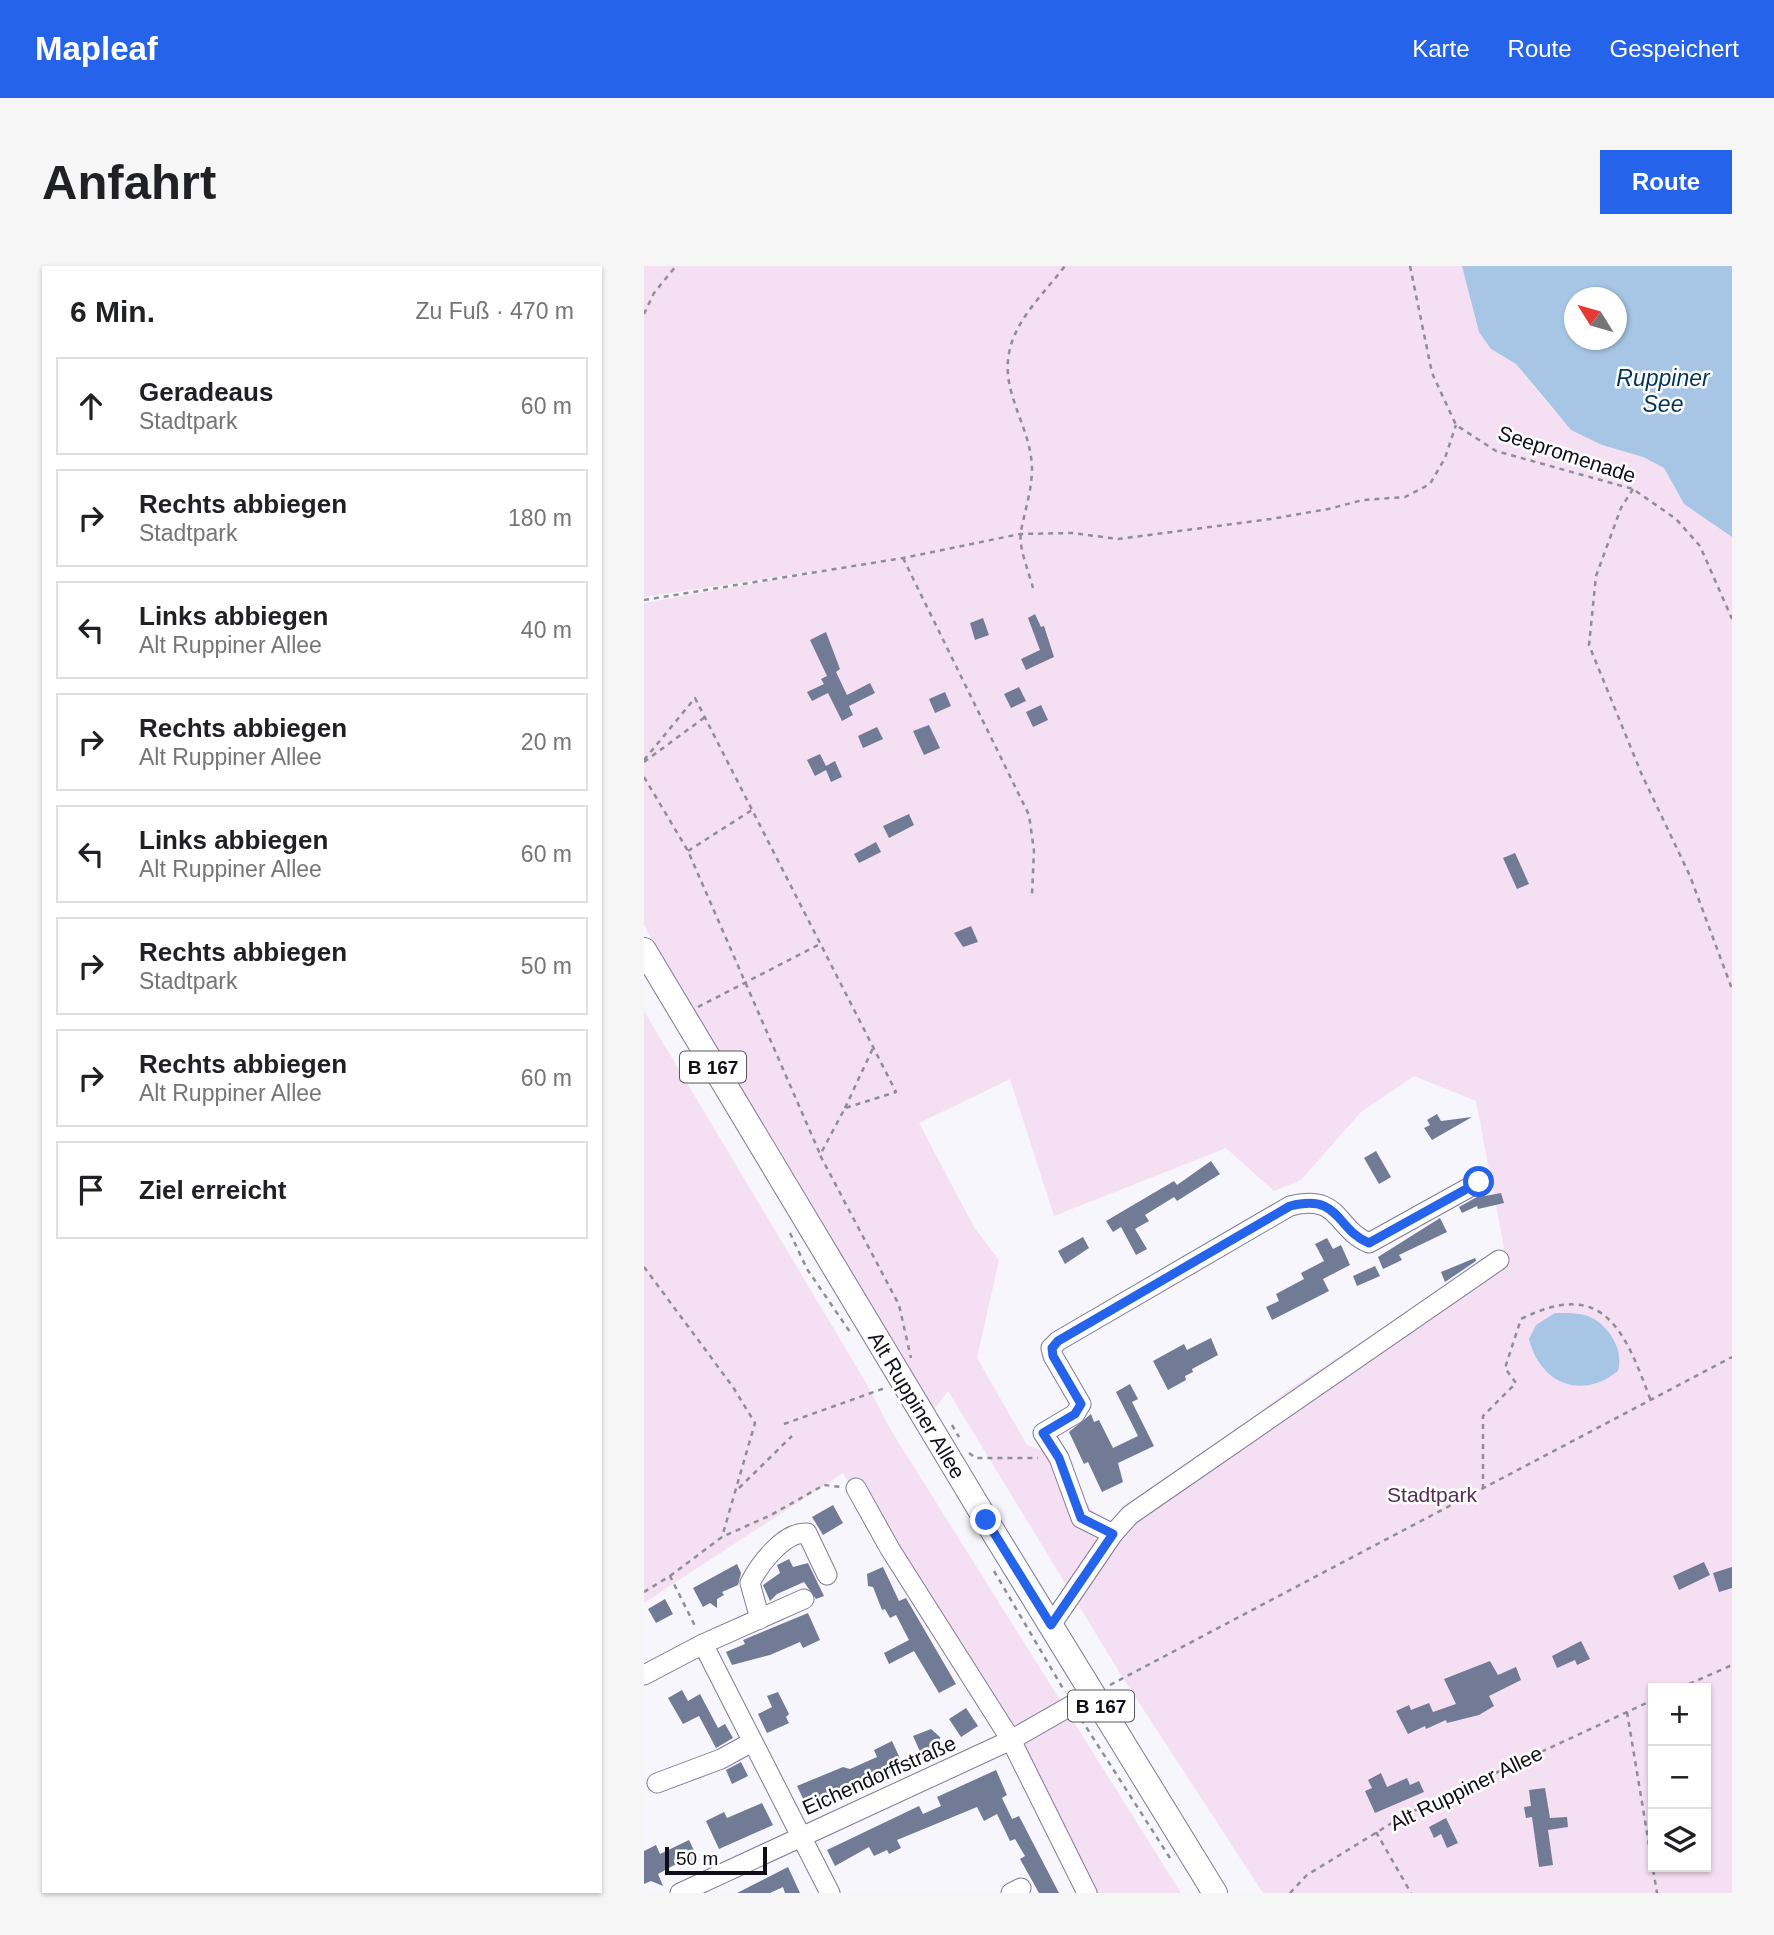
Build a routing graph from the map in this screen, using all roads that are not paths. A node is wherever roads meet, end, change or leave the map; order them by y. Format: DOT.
graph roads {
  1 [pos="644,950"];
  2 [pos="1479,1182"];
  3 [pos="1499,1259"];
  4 [pos="856,1488"];
  5 [pos="1113,1534"];
  6 [pos="827,1575"];
  7 [pos="804,1599"];
  8 [pos="760,1619"];
  9 [pos="1051,1625"];
  10 [pos="704,1644"];
  11 [pos="644,1675"];
  12 [pos="1093,1693"];
  13 [pos="1011,1740"];
  14 [pos="752,1742"];
  15 [pos="657,1783"];
  16 [pos="799,1836"];
  17 [pos="680,1893"];
  18 [pos="830,1893"];
  19 [pos="1087,1893"];
  20 [pos="1215,1893"];
  1 -- 9 [label="main road, Alt Ruppiner Allee / B 167"];
  2 -- 5 [label="street"];
  3 -- 5 [label="street"];
  4 -- 13 [label="street"];
  5 -- 9 [label="street"];
  6 -- 8 [label="street"];
  7 -- 8 [label="street"];
  8 -- 10 [label="street"];
  9 -- 12 [label="main road, Alt Ruppiner Allee / B 167"];
  10 -- 11 [label="street"];
  10 -- 14 [label="street"];
  12 -- 13 [label="street, Eichendorffstraße"];
  12 -- 20 [label="main road, Alt Ruppiner Allee / B 167"];
  13 -- 16 [label="street, Eichendorffstraße"];
  13 -- 19 [label="street"];
  14 -- 15 [label="street"];
  14 -- 16 [label="street"];
  16 -- 17 [label="street, Eichendorffstraße"];
  16 -- 18 [label="street"];
}
